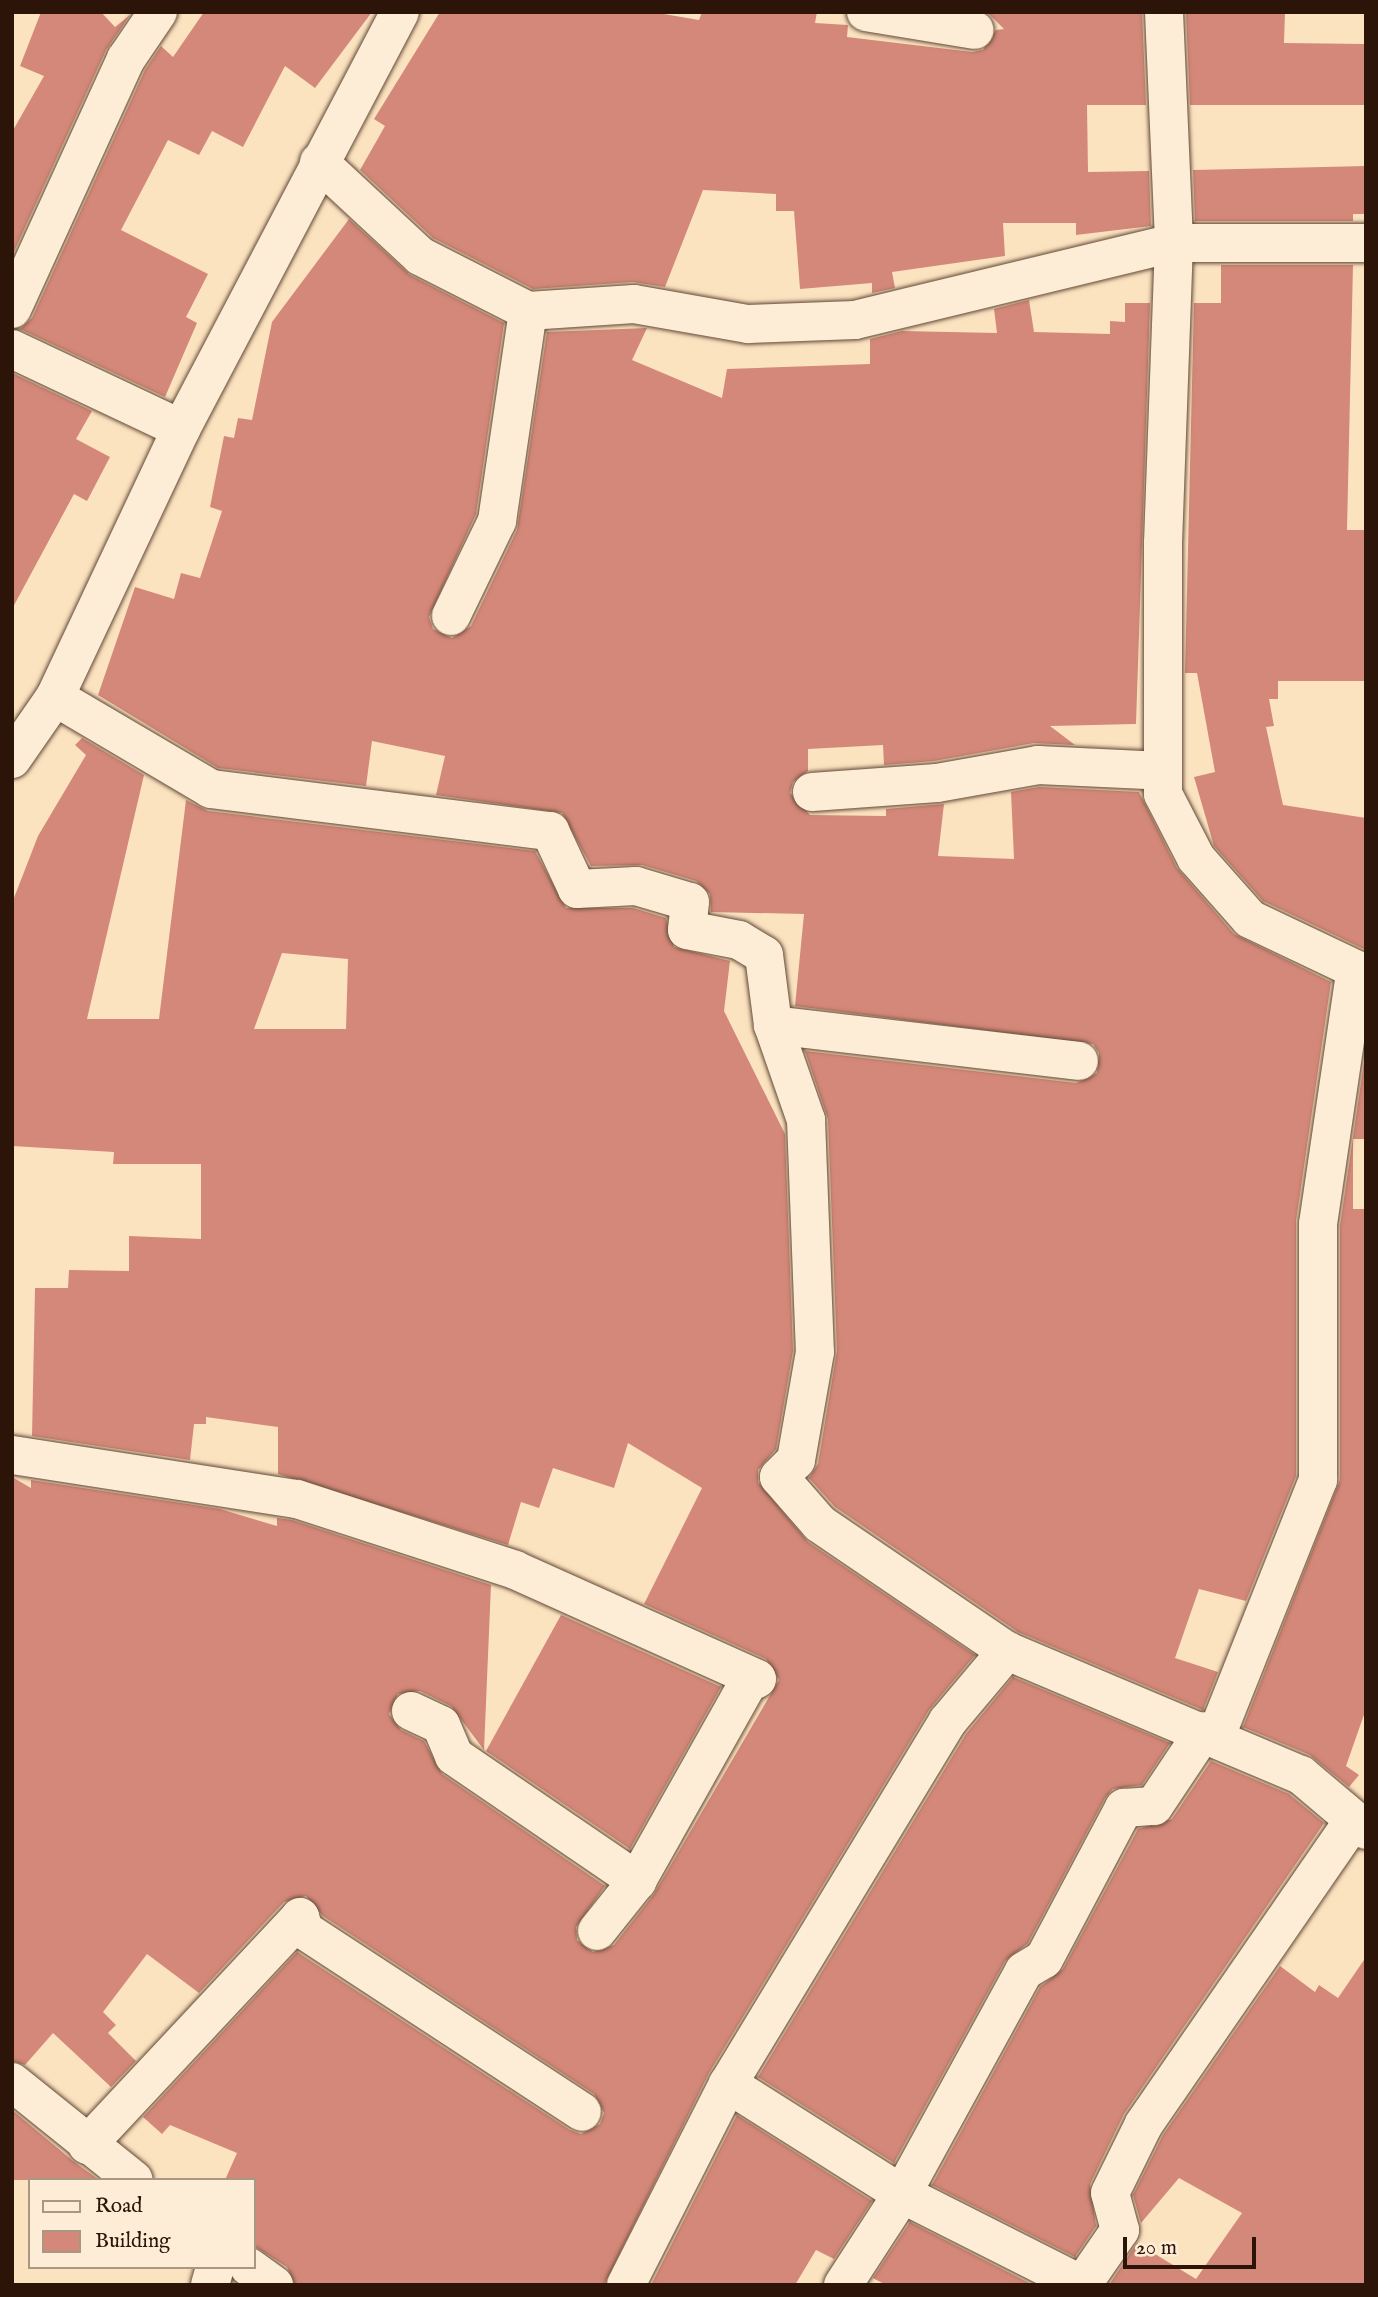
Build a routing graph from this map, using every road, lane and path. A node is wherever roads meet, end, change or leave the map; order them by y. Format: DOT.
graph roads {
  1 [pos="158,12"];
  2 [pos="400,12"];
  3 [pos="866,12"];
  4 [pos="1164,12"];
  5 [pos="975,30"];
  6 [pos="319,162"];
  7 [pos="1174,243"];
  8 [pos="1366,243"];
  9 [pos="12,309"];
  10 [pos="528,311"];
  11 [pos="12,349"];
  12 [pos="181,429"];
  13 [pos="451,616"];
  14 [pos="55,697"];
  15 [pos="12,759"];
  16 [pos="1163,771"];
  17 [pos="812,792"];
  18 [pos="1361,973"];
  19 [pos="774,1026"];
  20 [pos="1079,1061"];
  21 [pos="12,1455"];
  22 [pos="1007,1651"];
  23 [pos="411,1711"];
  24 [pos="1210,1734"];
  25 [pos="1359,1826"];
  26 [pos="637,1881"];
  27 [pos="597,1931"];
  28 [pos="12,2082"];
  29 [pos="728,2084"];
  30 [pos="582,2112"];
  31 [pos="87,2145"];
  32 [pos="131,2178"];
  33 [pos="902,2194"];
  34 [pos="252,2269"];
  35 [pos="274,2285"];
  36 [pos="626,2285"];
  37 [pos="843,2285"];
  38 [pos="1082,2285"];
  1 -- 9 [label="street"];
  2 -- 6 [label="street"];
  3 -- 5 [label="street"];
  4 -- 7 [label="street"];
  6 -- 10 [label="street"];
  6 -- 12 [label="street"];
  7 -- 8 [label="street"];
  7 -- 10 [label="street"];
  7 -- 16 [label="street"];
  10 -- 13 [label="street"];
  11 -- 12 [label="street"];
  12 -- 14 [label="street"];
  14 -- 15 [label="street"];
  14 -- 19 [label="street"];
  16 -- 17 [label="street"];
  16 -- 18 [label="street"];
  18 -- 24 [label="street"];
  19 -- 20 [label="street"];
  19 -- 22 [label="street"];
  21 -- 26 [label="street"];
  22 -- 24 [label="street"];
  22 -- 29 [label="street"];
  23 -- 26 [label="street"];
  24 -- 25 [label="street"];
  24 -- 33 [label="street"];
  25 -- 38 [label="street"];
  26 -- 27 [label="street"];
  28 -- 31 [label="street"];
  29 -- 33 [label="street"];
  29 -- 36 [label="street"];
  30 -- 31 [label="street"];
  31 -- 32 [label="street"];
  33 -- 37 [label="street"];
  33 -- 38 [label="street"];
  34 -- 35 [label="street"];
}
